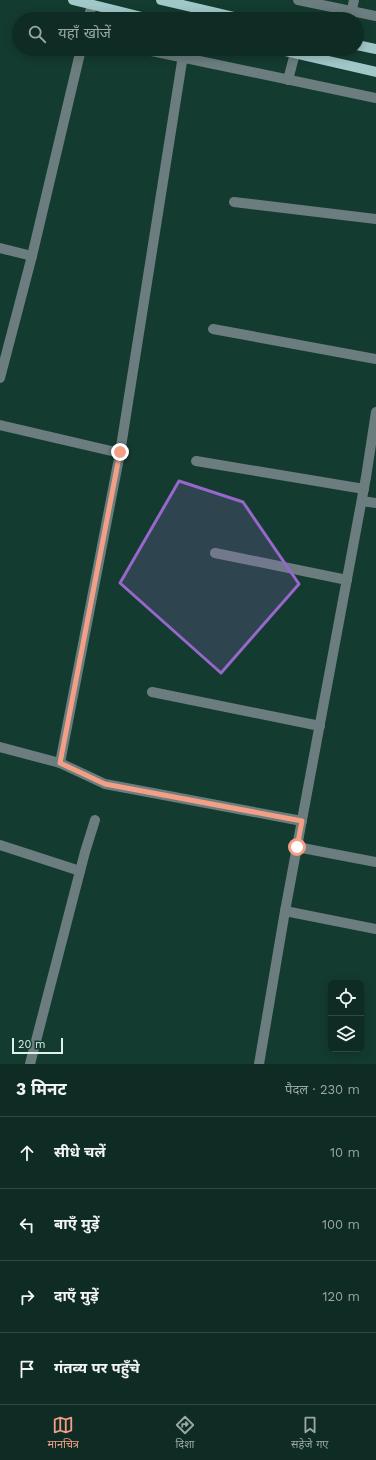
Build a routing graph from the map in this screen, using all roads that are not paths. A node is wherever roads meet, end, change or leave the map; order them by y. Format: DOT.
graph roads {
  1 [pos="75,0"];
  2 [pos="161,0"];
  3 [pos="298,0"];
  4 [pos="354,0"];
  5 [pos="92,5"];
  6 [pos="90,12"];
  7 [pos="121,12"];
  8 [pos="213,12"];
  9 [pos="340,12"];
  10 [pos="351,12"];
  11 [pos="364,16"];
  12 [pos="376,16"];
  13 [pos="364,46"];
  14 [pos="376,49"];
  15 [pos="79,56"];
  16 [pos="183,56"];
  17 [pos="191,56"];
  18 [pos="294,56"];
  19 [pos="308,56"];
  20 [pos="376,72"];
  21 [pos="288,80"];
  22 [pos="376,98"];
  23 [pos="234,202"];
  24 [pos="376,220"];
  25 [pos="0,248"];
  26 [pos="32,256"];
  27 [pos="214,329"];
  28 [pos="376,359"];
  29 [pos="0,378"];
  30 [pos="376,412"];
  31 [pos="0,425"];
  32 [pos="120,452"];
  33 [pos="196,461"];
  34 [pos="364,489"];
  35 [pos="362,501"];
  36 [pos="376,503"];
  37 [pos="214,553"];
  38 [pos="347,580"];
  39 [pos="152,692"];
  40 [pos="320,726"];
  41 [pos="0,747"];
  42 [pos="60,763"];
  43 [pos="95,820"];
  44 [pos="302,821"];
  45 [pos="0,845"];
  46 [pos="297,847"];
  47 [pos="376,862"];
  48 [pos="80,871"];
  49 [pos="286,911"];
  50 [pos="376,929"];
  51 [pos="30,1064"];
  52 [pos="259,1064"];
  1 -- 5 [label="main road"];
  2 -- 8 [label="main road"];
  3 -- 9 [label="street"];
  4 -- 10 [label="street"];
  5 -- 6 [label="street"];
  5 -- 7 [label="main road"];
  11 -- 12 [label="street"];
  13 -- 14 [label="main road"];
  15 -- 26 [label="street"];
  16 -- 32 [label="street"];
  17 -- 21 [label="street"];
  18 -- 21 [label="street"];
  19 -- 20 [label="main road"];
  21 -- 22 [label="street"];
  23 -- 24 [label="street"];
  25 -- 26 [label="street"];
  26 -- 29 [label="street"];
  27 -- 28 [label="street"];
  30 -- 34 [label="street"];
  31 -- 32 [label="street"];
  32 -- 42 [label="street"];
  33 -- 34 [label="street"];
  34 -- 35 [label="street"];
  35 -- 36 [label="street"];
  35 -- 38 [label="street"];
  37 -- 38 [label="street"];
  38 -- 40 [label="street"];
  39 -- 40 [label="street"];
  40 -- 44 [label="street"];
  41 -- 42 [label="street"];
  42 -- 44 [label="street"];
  43 -- 48 [label="street"];
  44 -- 46 [label="street"];
  45 -- 48 [label="street"];
  46 -- 47 [label="street"];
  46 -- 49 [label="street"];
  48 -- 51 [label="street"];
  49 -- 50 [label="street"];
  49 -- 52 [label="street"];
}
